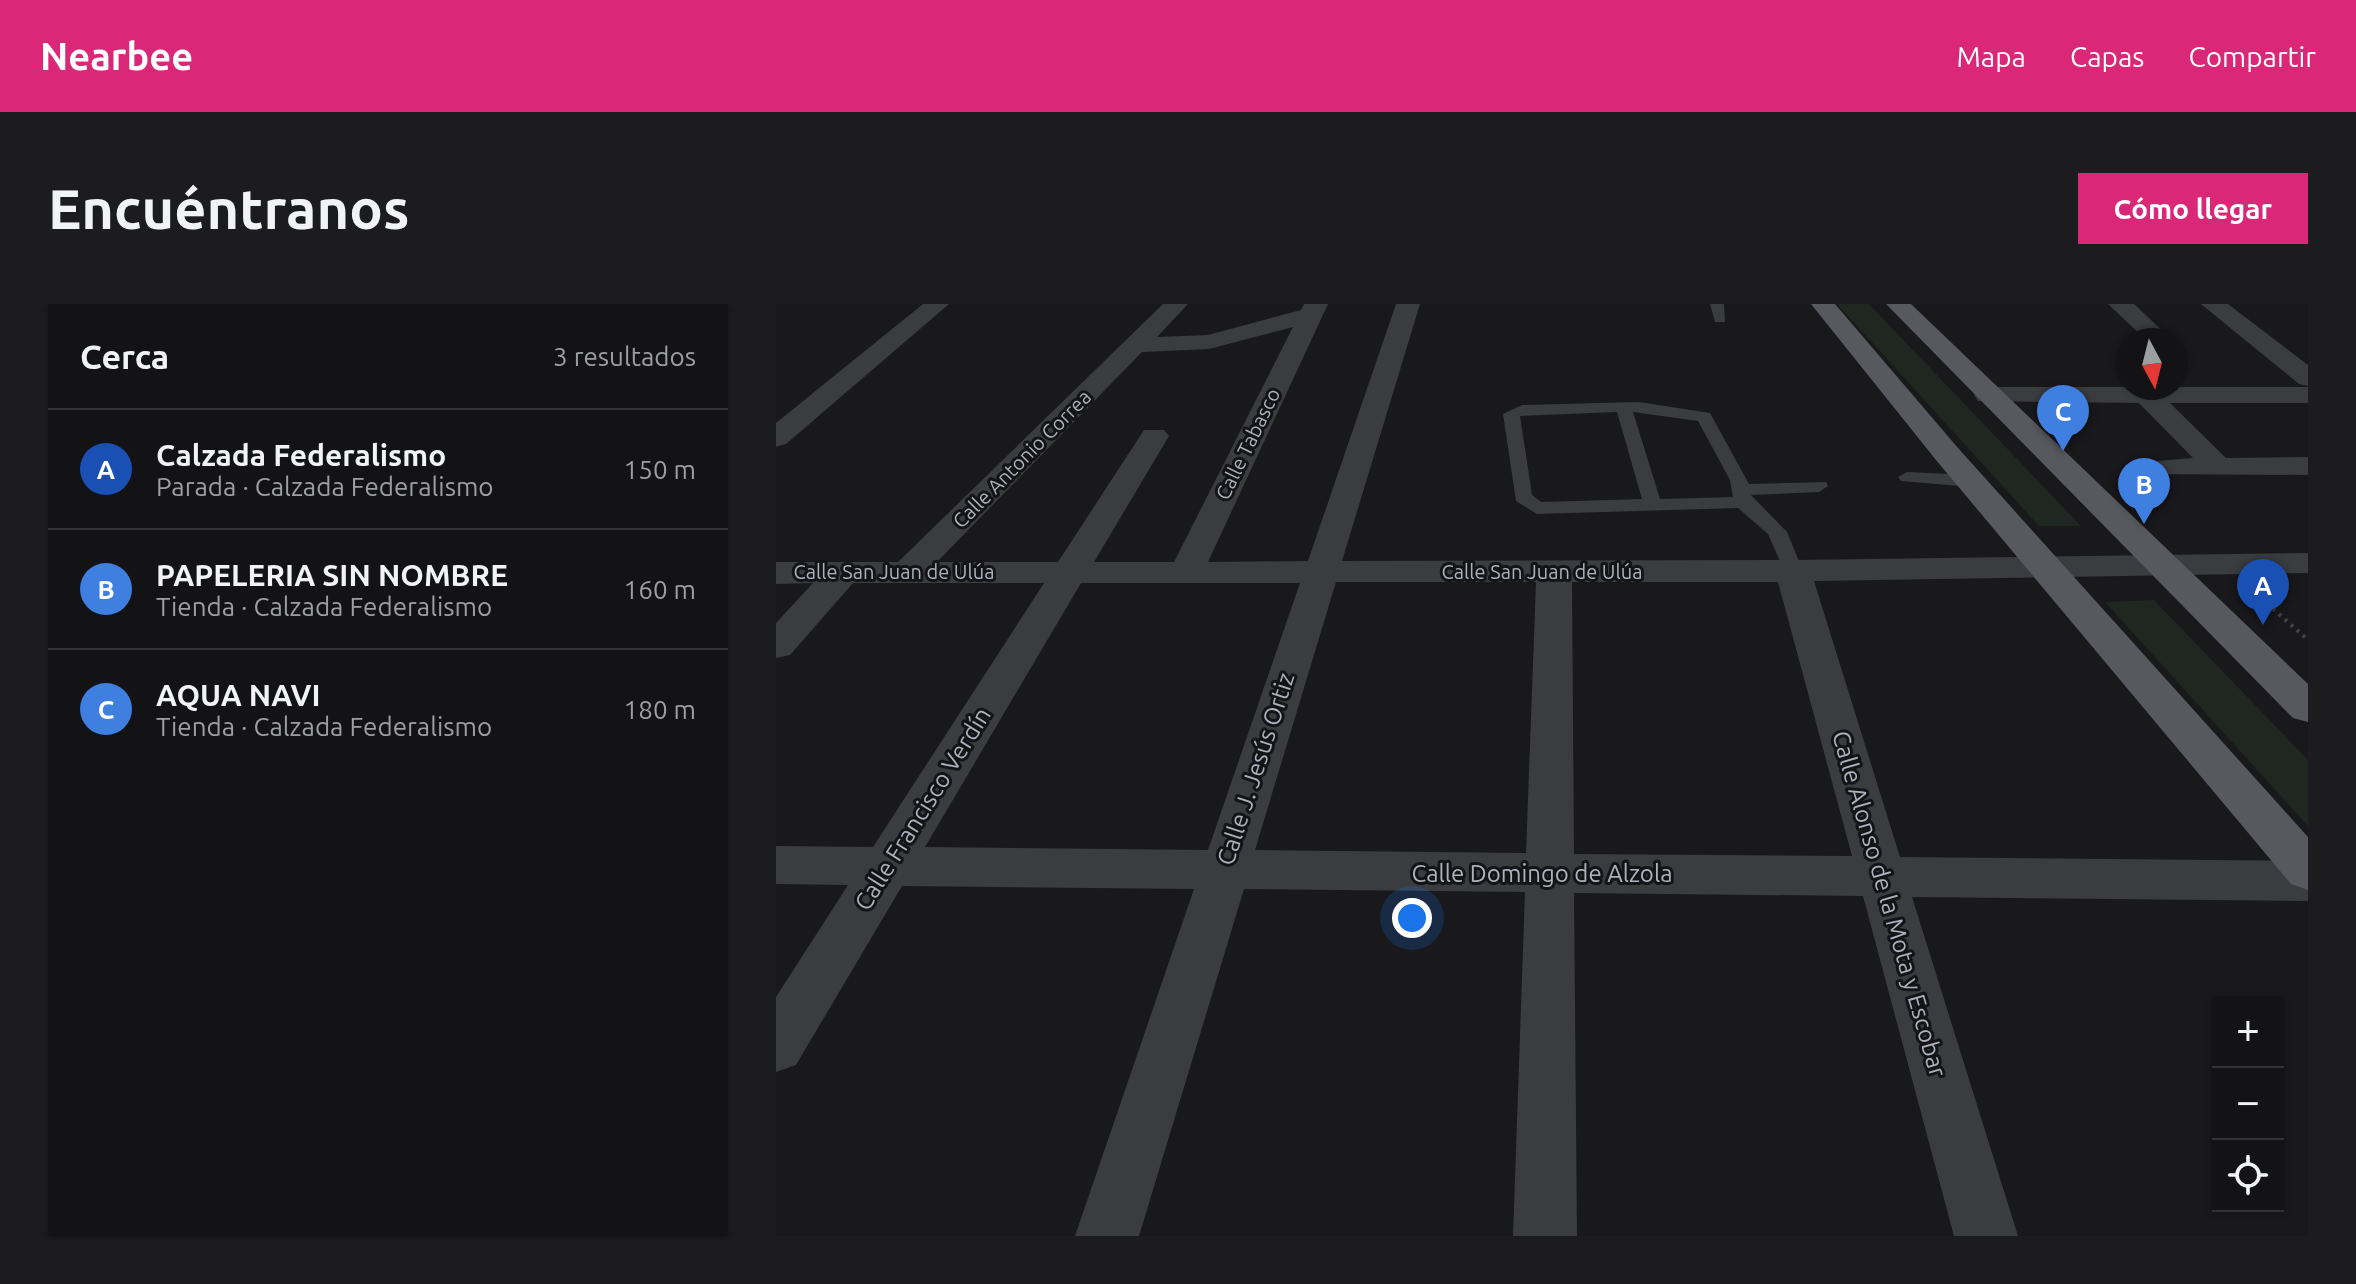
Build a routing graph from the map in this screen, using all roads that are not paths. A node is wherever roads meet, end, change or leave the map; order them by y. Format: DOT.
graph roads {
  1 [pos="937,304"];
  2 [pos="1176,304"];
  3 [pos="1408,304"];
  4 [pos="1823,304"];
  5 [pos="1898,304"];
  6 [pos="2120,304"];
  7 [pos="2213,304"];
  8 [pos="1313,310"];
  9 [pos="2147,328"];
  10 [pos="1136,345"];
  11 [pos="2308,378"];
  12 [pos="1988,395"];
  13 [pos="2116,395"];
  14 [pos="2188,395"];
  15 [pos="2308,395"];
  16 [pos="2151,400"];
  17 [pos="1624,408"];
  18 [pos="1154,436"];
  19 [pos="776,438"];
  20 [pos="1947,454"];
  21 [pos="2308,466"];
  22 [pos="2218,467"];
  23 [pos="2157,468"];
  24 [pos="1971,481"];
  25 [pos="1815,482"];
  26 [pos="1742,491"];
  27 [pos="1653,506"];
  28 [pos="2308,563"];
  29 [pos="2161,565"];
  30 [pos="2045,567"];
  31 [pos="1793,571"];
  32 [pos="1070,572"];
  33 [pos="1186,572"];
  34 [pos="1319,572"];
  35 [pos="1554,572"];
  36 [pos="776,573"];
  37 [pos="843,573"];
  38 [pos="907,573"];
  39 [pos="776,646"];
  40 [pos="2308,708"];
  41 [pos="776,865"];
  42 [pos="889,865"];
  43 [pos="2308,870"];
  44 [pos="1223,871"];
  45 [pos="1550,874"];
  46 [pos="1880,876"];
  47 [pos="2308,881"];
  48 [pos="776,1046"];
  49 [pos="1107,1236"];
  50 [pos="1545,1236"];
  51 [pos="1986,1236"];
  1 -- 19 [label="street"];
  2 -- 10 [label="street, Calle Antonio Correa"];
  3 -- 34 [label="street, Calle J. Jesús Ortiz"];
  4 -- 20 [label="main road"];
  5 -- 12 [label="main road"];
  6 -- 9 [label="street"];
  7 -- 11 [label="street"];
  8 -- 10 [label="street, Calle Tabasco"];
  8 -- 33 [label="street, Calle Tabasco"];
  10 -- 38 [label="street, Calle Antonio Correa"];
  12 -- 13 [label="street"];
  12 -- 29 [label="main road"];
  14 -- 15 [label="street"];
  16 -- 22 [label="street"];
  17 -- 26 [label="lane"];
  17 -- 27 [label="lane"];
  17 -- 27 [label="lane"];
  18 -- 32 [label="street, Calle Francisco Verdín"];
  20 -- 24 [label="main road"];
  20 -- 24 [label="lane"];
  21 -- 22 [label="street"];
  22 -- 23 [label="street"];
  24 -- 30 [label="main road"];
  25 -- 26 [label="lane"];
  26 -- 27 [label="lane"];
  26 -- 31 [label="lane"];
  28 -- 29 [label="street, Calle San Juan de Ulúa"];
  29 -- 30 [label="street, Calle San Juan de Ulúa"];
  29 -- 40 [label="main road"];
  30 -- 31 [label="street, Calle San Juan de Ulúa"];
  30 -- 43 [label="main road"];
  31 -- 35 [label="street, Calle San Juan de Ulúa"];
  31 -- 46 [label="street, Calle Alonso de la Mota y Escobar"];
  32 -- 33 [label="street, Calle San Juan de Ulúa"];
  32 -- 38 [label="street, Calle San Juan de Ulúa"];
  32 -- 42 [label="street, Calle Francisco Verdín"];
  33 -- 34 [label="street, Calle San Juan de Ulúa"];
  34 -- 35 [label="street, Calle San Juan de Ulúa"];
  34 -- 44 [label="street, Calle J. Jesús Ortiz"];
  35 -- 45 [label="street"];
  36 -- 37 [label="street, Calle San Juan de Ulúa"];
  37 -- 38 [label="street, Calle San Juan de Ulúa"];
  37 -- 39 [label="street"];
  41 -- 42 [label="street, Calle Domingo de Alzola"];
  42 -- 44 [label="street, Calle Domingo de Alzola"];
  42 -- 48 [label="street, Calle Francisco Verdín"];
  44 -- 45 [label="street, Calle Domingo de Alzola"];
  44 -- 49 [label="street, Calle J. Jesús Ortiz"];
  45 -- 46 [label="street, Calle Domingo de Alzola"];
  45 -- 50 [label="street"];
  46 -- 47 [label="street, Calle Domingo de Alzola"];
  46 -- 51 [label="street, Calle Alonso de la Mota y Escobar"];
}
